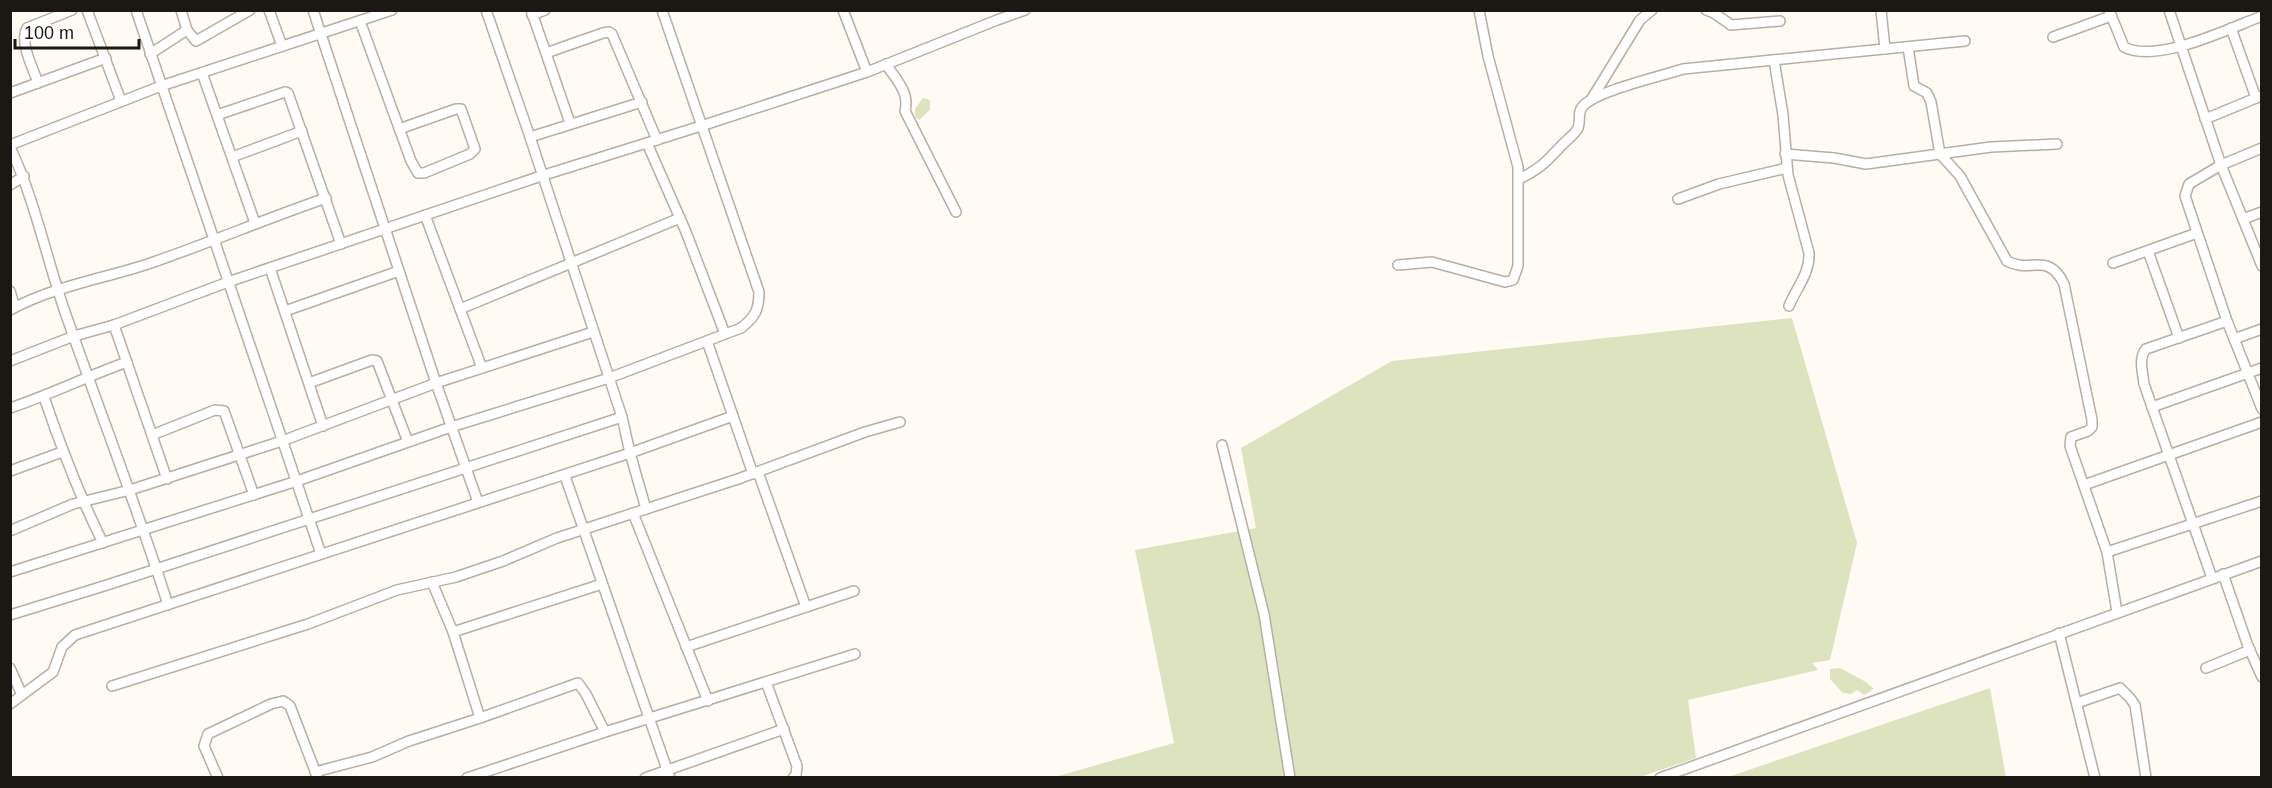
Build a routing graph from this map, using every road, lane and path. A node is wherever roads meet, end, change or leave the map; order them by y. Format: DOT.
graph roads {
  1 [pos="72,10"];
  2 [pos="87,10"];
  3 [pos="136,10"];
  4 [pos="181,10"];
  5 [pos="250,10"];
  6 [pos="269,10"];
  7 [pos="314,10"];
  8 [pos="392,10"];
  9 [pos="486,10"];
  10 [pos="545,10"];
  11 [pos="662,10"];
  12 [pos="843,10"];
  13 [pos="1025,10"];
  14 [pos="1479,10"];
  15 [pos="1652,10"];
  16 [pos="1706,10"];
  17 [pos="1881,10"];
  18 [pos="2169,10"];
  19 [pos="531,13"];
  20 [pos="2110,13"];
  21 [pos="1641,15"];
  22 [pos="2262,16"];
  23 [pos="360,21"];
  24 [pos="1780,21"];
  25 [pos="2231,28"];
  26 [pos="187,30"];
  27 [pos="321,33"];
  28 [pos="2053,37"];
  29 [pos="1965,41"];
  30 [pos="282,46"];
  31 [pos="1908,47"];
  32 [pos="2180,48"];
  33 [pos="1886,49"];
  34 [pos="546,53"];
  35 [pos="150,54"];
  36 [pos="106,58"];
  37 [pos="1774,60"];
  38 [pos="886,64"];
  39 [pos="867,72"];
  40 [pos="202,73"];
  41 [pos="38,83"];
  42 [pos="161,86"];
  43 [pos="10,93"];
  44 [pos="2259,97"];
  45 [pos="1591,100"];
  46 [pos="121,101"];
  47 [pos="642,102"];
  48 [pos="217,115"];
  49 [pos="2205,119"];
  50 [pos="570,123"];
  51 [pos="701,126"];
  52 [pos="399,129"];
  53 [pos="302,130"];
  54 [pos="530,137"];
  55 [pos="652,142"];
  56 [pos="2057,144"];
  57 [pos="10,146"];
  58 [pos="2262,148"];
  59 [pos="1785,154"];
  60 [pos="1940,154"];
  61 [pos="231,156"];
  62 [pos="2221,165"];
  63 [pos="1787,168"];
  64 [pos="24,176"];
  65 [pos="541,176"];
  66 [pos="1519,179"];
  67 [pos="10,185"];
  68 [pos="326,198"];
  69 [pos="1678,199"];
  70 [pos="956,212"];
  71 [pos="2262,212"];
  72 [pos="425,215"];
  73 [pos="680,218"];
  74 [pos="2243,219"];
  75 [pos="255,223"];
  76 [pos="385,229"];
  77 [pos="2197,233"];
  78 [pos="215,241"];
  79 [pos="341,244"];
  80 [pos="2148,251"];
  81 [pos="571,263"];
  82 [pos="2113,263"];
  83 [pos="1398,265"];
  84 [pos="2262,266"];
  85 [pos="270,268"];
  86 [pos="399,271"];
  87 [pos="228,282"];
  88 [pos="58,290"];
  89 [pos="10,291"];
  90 [pos="1789,306"];
  91 [pos="13,308"];
  92 [pos="460,309"];
  93 [pos="285,311"];
  94 [pos="2227,321"];
  95 [pos="114,325"];
  96 [pos="2262,329"];
  97 [pos="593,332"];
  98 [pos="725,334"];
  99 [pos="74,336"];
  100 [pos="2179,338"];
  101 [pos="2234,339"];
  102 [pos="706,341"];
  103 [pos="10,361"];
  104 [pos="127,362"];
  105 [pos="482,368"];
  106 [pos="2262,368"];
  107 [pos="2248,372"];
  108 [pos="88,376"];
  109 [pos="609,378"];
  110 [pos="309,383"];
  111 [pos="436,383"];
  112 [pos="44,397"];
  113 [pos="393,399"];
  114 [pos="2152,407"];
  115 [pos="10,408"];
  116 [pos="2262,409"];
  117 [pos="733,416"];
  118 [pos="622,417"];
  119 [pos="900,422"];
  120 [pos="2262,422"];
  121 [pos="323,426"];
  122 [pos="451,428"];
  123 [pos="152,435"];
  124 [pos="282,441"];
  125 [pos="408,442"];
  126 [pos="1222,445"];
  127 [pos="62,452"];
  128 [pos="630,453"];
  129 [pos="240,454"];
  130 [pos="2169,456"];
  131 [pos="465,468"];
  132 [pos="10,471"];
  133 [pos="756,473"];
  134 [pos="565,476"];
  135 [pos="167,479"];
  136 [pos="297,481"];
  137 [pos="2084,485"];
  138 [pos="130,490"];
  139 [pos="254,495"];
  140 [pos="2262,501"];
  141 [pos="83,502"];
  142 [pos="478,502"];
  143 [pos="646,509"];
  144 [pos="633,513"];
  145 [pos="309,520"];
  146 [pos="2193,524"];
  147 [pos="11,529"];
  148 [pos="144,529"];
  149 [pos="583,529"];
  150 [pos="103,543"];
  151 [pos="2107,552"];
  152 [pos="321,554"];
  153 [pos="2261,562"];
  154 [pos="157,569"];
  155 [pos="10,572"];
  156 [pos="2223,574"];
  157 [pos="2212,578"];
  158 [pos="432,582"];
  159 [pos="602,584"];
  160 [pos="854,591"];
  161 [pos="168,605"];
  162 [pos="806,607"];
  163 [pos="2117,612"];
  164 [pos="10,615"];
  165 [pos="453,632"];
  166 [pos="2059,633"];
  167 [pos="686,647"];
  168 [pos="2250,650"];
  169 [pos="855,654"];
  170 [pos="10,668"];
  171 [pos="2206,668"];
  172 [pos="2262,677"];
  173 [pos="766,682"];
  174 [pos="112,686"];
  175 [pos="21,695"];
  176 [pos="708,701"];
  177 [pos="2076,703"];
  178 [pos="10,704"];
  179 [pos="480,718"];
  180 [pos="649,719"];
  181 [pos="784,729"];
  182 [pos="605,732"];
  183 [pos="668,774"];
  184 [pos="316,775"];
  185 [pos="218,777"];
  186 [pos="467,777"];
  187 [pos="645,777"];
  188 [pos="793,777"];
  189 [pos="1290,777"];
  190 [pos="1660,777"];
  191 [pos="2095,777"];
  192 [pos="2146,777"];
  1 -- 41 [label="street"];
  2 -- 36 [label="street"];
  3 -- 35 [label="street"];
  4 -- 26 [label="street"];
  5 -- 26 [label="street"];
  6 -- 30 [label="street"];
  7 -- 27 [label="street"];
  8 -- 23 [label="street"];
  9 -- 54 [label="street"];
  10 -- 19 [label="street"];
  11 -- 51 [label="street"];
  12 -- 39 [label="street"];
  13 -- 38 [label="street"];
  14 -- 66 [label="street"];
  15 -- 21 [label="street"];
  16 -- 24 [label="street"];
  17 -- 33 [label="street"];
  18 -- 32 [label="street"];
  19 -- 34 [label="street"];
  20 -- 28 [label="street"];
  20 -- 32 [label="street"];
  21 -- 45 [label="street"];
  22 -- 25 [label="street"];
  23 -- 27 [label="street"];
  23 -- 52 [label="street"];
  25 -- 32 [label="street"];
  25 -- 44 [label="street"];
  26 -- 35 [label="street"];
  27 -- 30 [label="street"];
  27 -- 76 [label="street"];
  29 -- 31 [label="street"];
  30 -- 40 [label="street"];
  31 -- 33 [label="street"];
  31 -- 60 [label="street"];
  32 -- 49 [label="street"];
  33 -- 37 [label="street"];
  34 -- 47 [label="street"];
  34 -- 50 [label="street"];
  35 -- 42 [label="street"];
  36 -- 41 [label="street"];
  36 -- 46 [label="street"];
  37 -- 45 [label="street"];
  37 -- 59 [label="street"];
  38 -- 39 [label="street"];
  38 -- 70 [label="street"];
  39 -- 51 [label="street"];
  40 -- 42 [label="street"];
  40 -- 48 [label="street"];
  41 -- 43 [label="street"];
  42 -- 46 [label="street"];
  42 -- 78 [label="street"];
  44 -- 49 [label="street"];
  45 -- 66 [label="street"];
  46 -- 57 [label="street"];
  47 -- 50 [label="street"];
  47 -- 55 [label="street"];
  48 -- 53 [label="street"];
  48 -- 61 [label="street"];
  49 -- 62 [label="street"];
  50 -- 54 [label="street"];
  51 -- 55 [label="street"];
  51 -- 98 [label="street"];
  52 -- 52 [label="street"];
  53 -- 61 [label="street"];
  53 -- 68 [label="street"];
  54 -- 65 [label="street"];
  55 -- 65 [label="street"];
  55 -- 73 [label="street"];
  56 -- 60 [label="street"];
  57 -- 64 [label="street"];
  58 -- 62 [label="street"];
  59 -- 60 [label="street"];
  59 -- 63 [label="street"];
  60 -- 137 [label="street"];
  61 -- 75 [label="street"];
  62 -- 74 [label="street"];
  62 -- 77 [label="street"];
  63 -- 69 [label="street"];
  63 -- 90 [label="street"];
  64 -- 67 [label="street"];
  64 -- 88 [label="street"];
  65 -- 72 [label="street"];
  65 -- 81 [label="street"];
  66 -- 83 [label="street"];
  68 -- 75 [label="street"];
  68 -- 79 [label="street"];
  71 -- 74 [label="street"];
  72 -- 76 [label="street"];
  72 -- 92 [label="street"];
  73 -- 81 [label="street"];
  73 -- 98 [label="street"];
  74 -- 84 [label="street"];
  75 -- 78 [label="street"];
  76 -- 79 [label="street"];
  76 -- 86 [label="street"];
  77 -- 80 [label="street"];
  77 -- 94 [label="street"];
  78 -- 87 [label="street"];
  78 -- 88 [label="street"];
  79 -- 85 [label="street"];
  80 -- 82 [label="street"];
  80 -- 100 [label="street"];
  81 -- 92 [label="street"];
  81 -- 97 [label="street"];
  85 -- 87 [label="street"];
  85 -- 93 [label="street"];
  86 -- 93 [label="street"];
  86 -- 111 [label="street"];
  87 -- 95 [label="street"];
  87 -- 124 [label="street"];
  88 -- 91 [label="street"];
  88 -- 99 [label="street"];
  89 -- 91 [label="street"];
  92 -- 105 [label="street"];
  93 -- 110 [label="street"];
  94 -- 100 [label="street"];
  94 -- 101 [label="street"];
  95 -- 99 [label="street"];
  95 -- 104 [label="street"];
  96 -- 101 [label="street"];
  97 -- 105 [label="street"];
  97 -- 109 [label="street"];
  98 -- 102 [label="street"];
  99 -- 103 [label="street"];
  99 -- 108 [label="street"];
  100 -- 114 [label="street"];
  101 -- 107 [label="street"];
  102 -- 109 [label="street"];
  102 -- 117 [label="street"];
  104 -- 108 [label="street"];
  104 -- 123 [label="street"];
  105 -- 111 [label="street"];
  106 -- 107 [label="street"];
  107 -- 114 [label="street"];
  107 -- 116 [label="street"];
  108 -- 112 [label="street"];
  108 -- 138 [label="street"];
  109 -- 118 [label="street"];
  109 -- 122 [label="street"];
  110 -- 113 [label="street"];
  110 -- 121 [label="street"];
  111 -- 113 [label="street"];
  111 -- 122 [label="street"];
  112 -- 115 [label="street"];
  112 -- 127 [label="street"];
  113 -- 121 [label="street"];
  113 -- 125 [label="street"];
  114 -- 130 [label="street"];
  117 -- 128 [label="street"];
  117 -- 133 [label="street"];
  118 -- 128 [label="street"];
  118 -- 131 [label="street"];
  119 -- 133 [label="street"];
  120 -- 130 [label="street"];
  121 -- 124 [label="street"];
  122 -- 125 [label="street"];
  122 -- 131 [label="street"];
  123 -- 129 [label="street"];
  123 -- 135 [label="street"];
  124 -- 129 [label="street"];
  124 -- 136 [label="street"];
  125 -- 136 [label="street"];
  126 -- 189 [label="street"];
  127 -- 132 [label="street"];
  127 -- 141 [label="street"];
  128 -- 134 [label="street"];
  128 -- 143 [label="street"];
  129 -- 135 [label="street"];
  129 -- 139 [label="street"];
  130 -- 137 [label="street"];
  130 -- 146 [label="street"];
  131 -- 142 [label="street"];
  131 -- 145 [label="street"];
  133 -- 143 [label="street"];
  133 -- 162 [label="street"];
  134 -- 142 [label="street"];
  134 -- 149 [label="street"];
  135 -- 138 [label="street"];
  136 -- 139 [label="street"];
  136 -- 145 [label="street"];
  137 -- 151 [label="street"];
  138 -- 141 [label="street"];
  138 -- 148 [label="street"];
  139 -- 148 [label="street"];
  140 -- 146 [label="street"];
  141 -- 147 [label="street"];
  141 -- 150 [label="street"];
  142 -- 152 [label="street"];
  143 -- 144 [label="street"];
  144 -- 149 [label="street"];
  144 -- 167 [label="street"];
  145 -- 152 [label="street"];
  145 -- 154 [label="street"];
  146 -- 151 [label="street"];
  146 -- 157 [label="street"];
  148 -- 150 [label="street"];
  148 -- 154 [label="street"];
  149 -- 158 [label="street"];
  149 -- 159 [label="street"];
  150 -- 155 [label="street"];
  151 -- 163 [label="street"];
  152 -- 161 [label="street"];
  153 -- 156 [label="street"];
  154 -- 161 [label="street"];
  154 -- 164 [label="street"];
  156 -- 157 [label="street"];
  156 -- 168 [label="street"];
  157 -- 163 [label="street"];
  158 -- 165 [label="street"];
  158 -- 174 [label="street"];
  159 -- 165 [label="street"];
  159 -- 180 [label="street"];
  160 -- 162 [label="street"];
  161 -- 175 [label="street"];
  162 -- 167 [label="street"];
  163 -- 166 [label="street"];
  165 -- 179 [label="street"];
  166 -- 177 [label="street"];
  166 -- 190 [label="street"];
  167 -- 176 [label="street"];
  168 -- 171 [label="street"];
  168 -- 172 [label="street"];
  169 -- 173 [label="street"];
  170 -- 175 [label="street"];
  173 -- 176 [label="street"];
  173 -- 181 [label="street"];
  175 -- 178 [label="street"];
  176 -- 180 [label="street"];
  177 -- 191 [label="street"];
  177 -- 192 [label="street"];
  179 -- 182 [label="street"];
  179 -- 184 [label="street"];
  180 -- 182 [label="street"];
  180 -- 183 [label="street"];
  181 -- 183 [label="street"];
  181 -- 188 [label="street"];
  182 -- 186 [label="street"];
  183 -- 187 [label="street"];
  184 -- 185 [label="street"];
}
